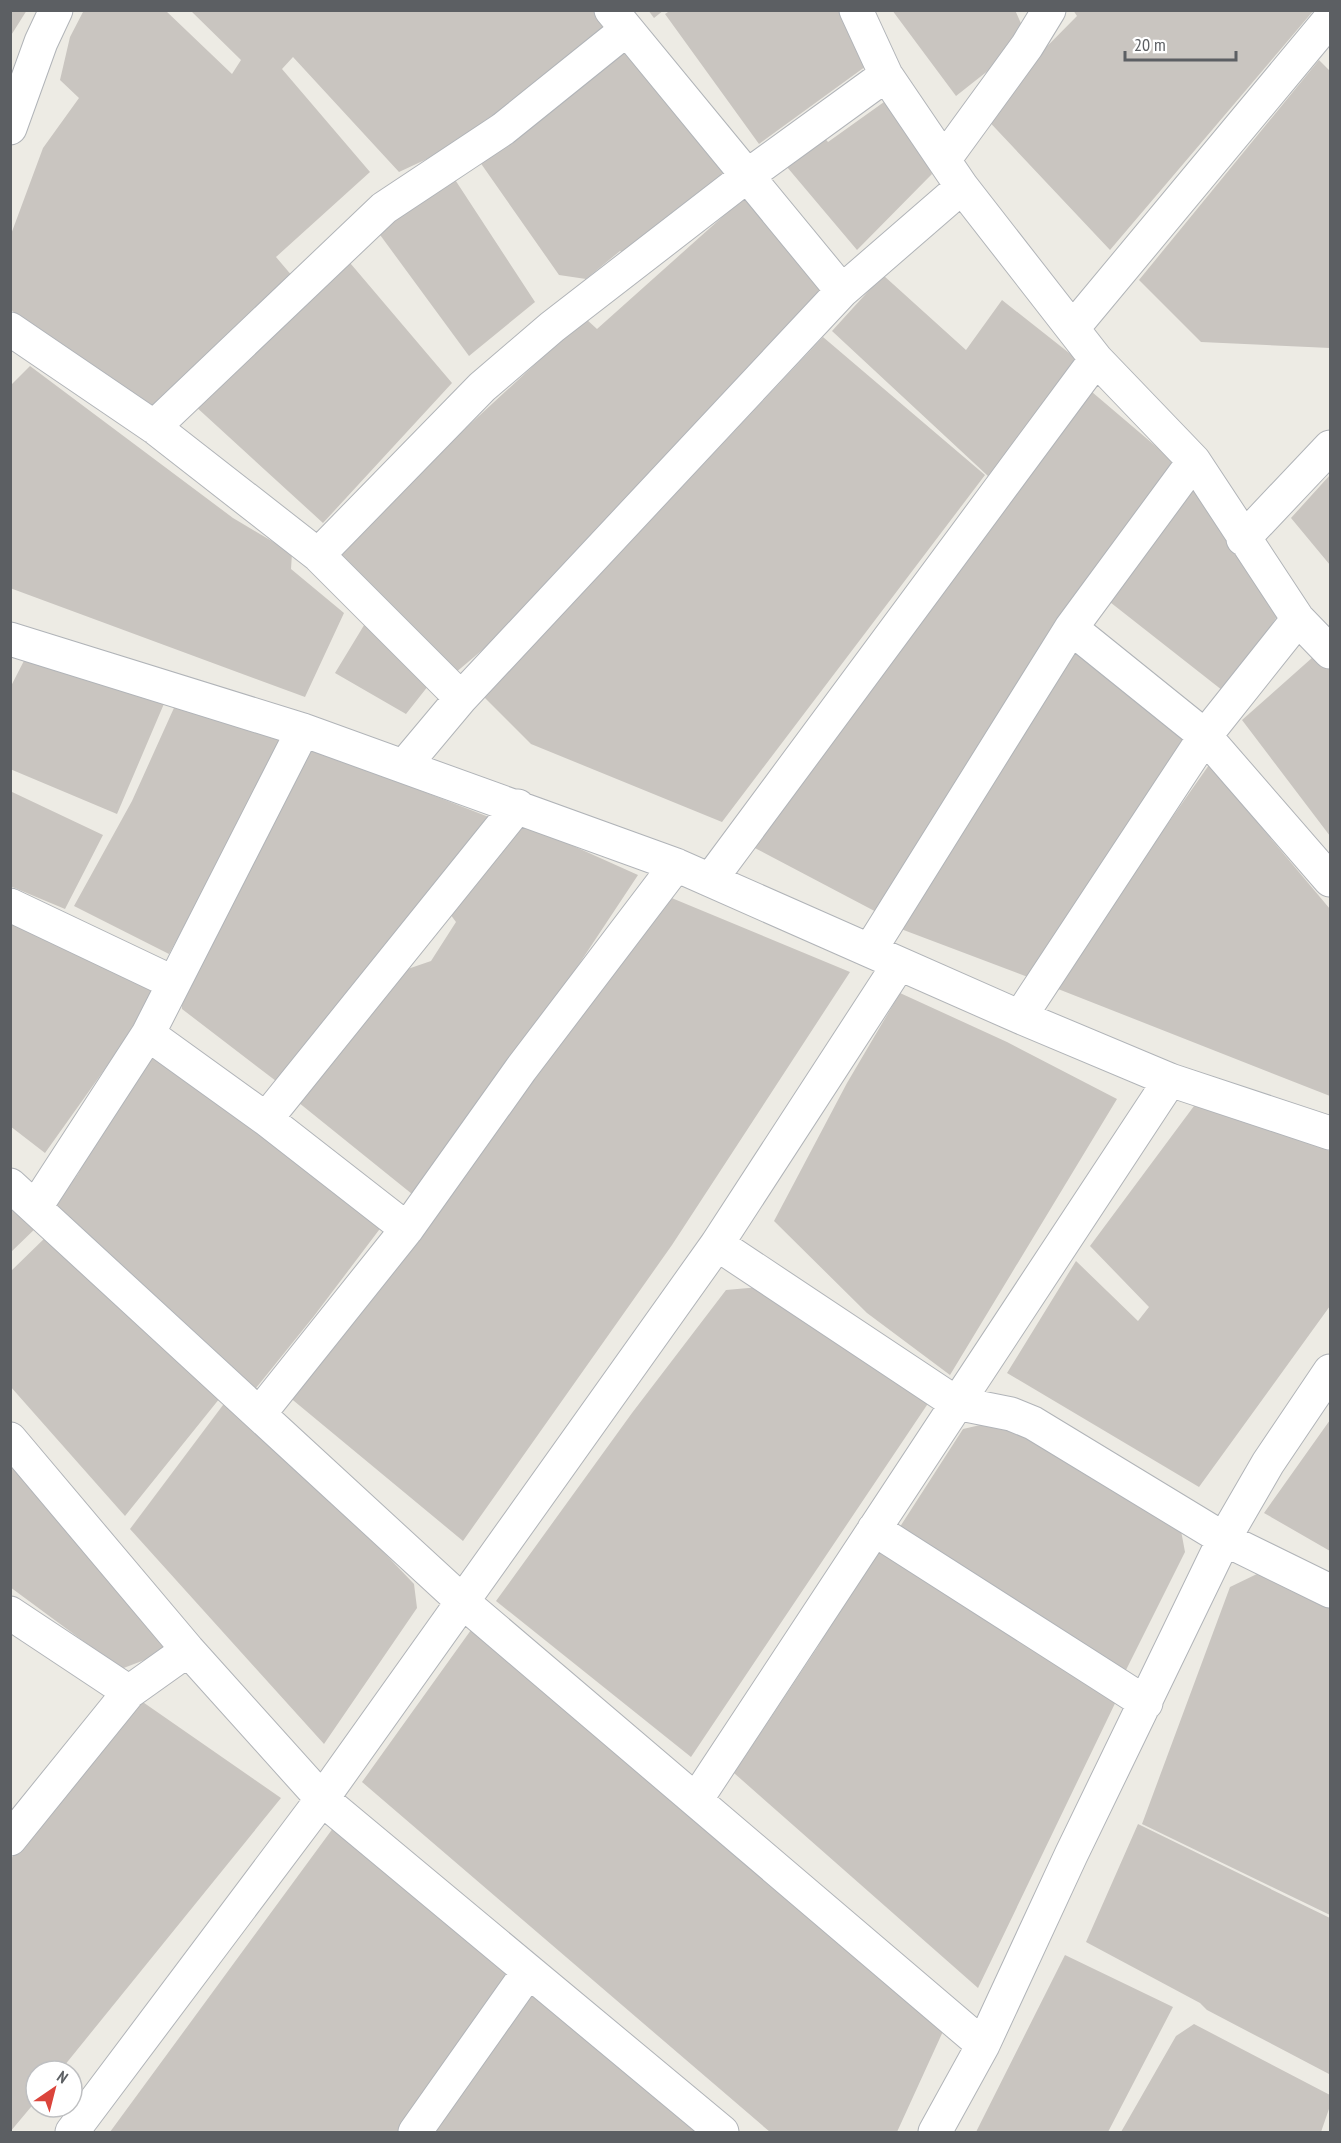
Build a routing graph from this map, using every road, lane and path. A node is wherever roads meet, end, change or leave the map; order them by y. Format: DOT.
graph roads {
  1 [pos="56,10"];
  2 [pos="856,10"];
  3 [pos="1049,10"];
  4 [pos="1330,19"];
  5 [pos="619,20"];
  6 [pos="20,70"];
  7 [pos="886,75"];
  8 [pos="10,128"];
  9 [pos="944,160"];
  10 [pos="747,176"];
  11 [pos="962,187"];
  12 [pos="842,291"];
  13 [pos="1073,328"];
  14 [pos="10,329"];
  15 [pos="1096,359"];
  16 [pos="154,427"];
  17 [pos="1330,447"];
  18 [pos="1194,461"];
  19 [pos="1243,539"];
  20 [pos="318,555"];
  21 [pos="1298,619"];
  22 [pos="1071,628"];
  23 [pos="10,639"];
  24 [pos="1330,652"];
  25 [pos="461,698"];
  26 [pos="303,730"];
  27 [pos="1205,736"];
  28 [pos="404,766"];
  29 [pos="518,806"];
  30 [pos="676,865"];
  31 [pos="711,879"];
  32 [pos="1330,880"];
  33 [pos="10,905"];
  34 [pos="870,950"];
  35 [pos="899,964"];
  36 [pos="172,982"];
  37 [pos="1020,1017"];
  38 [pos="148,1034"];
  39 [pos="1170,1080"];
  40 [pos="266,1119"];
  41 [pos="1330,1133"];
  42 [pos="10,1185"];
  43 [pos="35,1208"];
  44 [pos="406,1229"];
  45 [pos="717,1244"];
  46 [pos="1330,1371"];
  47 [pos="956,1402"];
  48 [pos="260,1413"];
  49 [pos="10,1439"];
  50 [pos="874,1529"];
  51 [pos="1224,1539"];
  52 [pos="1330,1591"];
  53 [pos="463,1602"];
  54 [pos="10,1612"];
  55 [pos="188,1650"];
  56 [pos="129,1692"];
  57 [pos="1146,1702"];
  58 [pos="322,1799"];
  59 [pos="696,1800"];
  60 [pos="10,1839"];
  61 [pos="528,1972"];
  62 [pos="983,2044"];
  63 [pos="72,2133"];
  64 [pos="415,2133"];
  65 [pos="722,2133"];
  66 [pos="936,2133"];
  1 -- 6 [label="street"];
  2 -- 7 [label="street"];
  3 -- 9 [label="street"];
  4 -- 13 [label="street"];
  5 -- 10 [label="street"];
  5 -- 16 [label="street"];
  6 -- 8 [label="street"];
  7 -- 9 [label="street"];
  7 -- 10 [label="street"];
  9 -- 11 [label="street"];
  10 -- 12 [label="street"];
  10 -- 20 [label="street"];
  11 -- 12 [label="street"];
  11 -- 13 [label="street"];
  12 -- 25 [label="street"];
  13 -- 15 [label="street"];
  14 -- 16 [label="street"];
  15 -- 18 [label="street"];
  15 -- 31 [label="street"];
  16 -- 20 [label="street"];
  17 -- 19 [label="street"];
  18 -- 19 [label="street"];
  18 -- 22 [label="street"];
  19 -- 21 [label="street"];
  20 -- 25 [label="street"];
  21 -- 24 [label="street"];
  21 -- 27 [label="street"];
  22 -- 27 [label="street"];
  22 -- 34 [label="street"];
  23 -- 26 [label="street"];
  25 -- 28 [label="street"];
  26 -- 28 [label="street"];
  26 -- 36 [label="street"];
  27 -- 32 [label="street"];
  27 -- 37 [label="street"];
  28 -- 29 [label="street"];
  29 -- 30 [label="street"];
  29 -- 40 [label="street"];
  30 -- 31 [label="street"];
  30 -- 44 [label="street"];
  31 -- 34 [label="street"];
  33 -- 36 [label="street"];
  34 -- 35 [label="street"];
  35 -- 37 [label="street"];
  35 -- 45 [label="street"];
  36 -- 38 [label="street"];
  37 -- 39 [label="street"];
  38 -- 40 [label="street"];
  38 -- 43 [label="street"];
  39 -- 41 [label="street"];
  39 -- 47 [label="street"];
  40 -- 44 [label="street"];
  42 -- 43 [label="street"];
  43 -- 48 [label="street"];
  44 -- 48 [label="street"];
  45 -- 47 [label="street"];
  45 -- 53 [label="street"];
  46 -- 51 [label="street"];
  47 -- 50 [label="street"];
  47 -- 51 [label="street"];
  48 -- 53 [label="street"];
  49 -- 55 [label="street"];
  50 -- 57 [label="street"];
  50 -- 59 [label="street"];
  51 -- 52 [label="street"];
  51 -- 57 [label="street"];
  53 -- 58 [label="street"];
  53 -- 59 [label="street"];
  54 -- 56 [label="street"];
  55 -- 56 [label="street"];
  55 -- 58 [label="street"];
  56 -- 60 [label="street"];
  57 -- 62 [label="street"];
  58 -- 61 [label="street"];
  58 -- 63 [label="street"];
  59 -- 62 [label="street"];
  61 -- 64 [label="street"];
  61 -- 65 [label="street"];
  62 -- 66 [label="street"];
}
